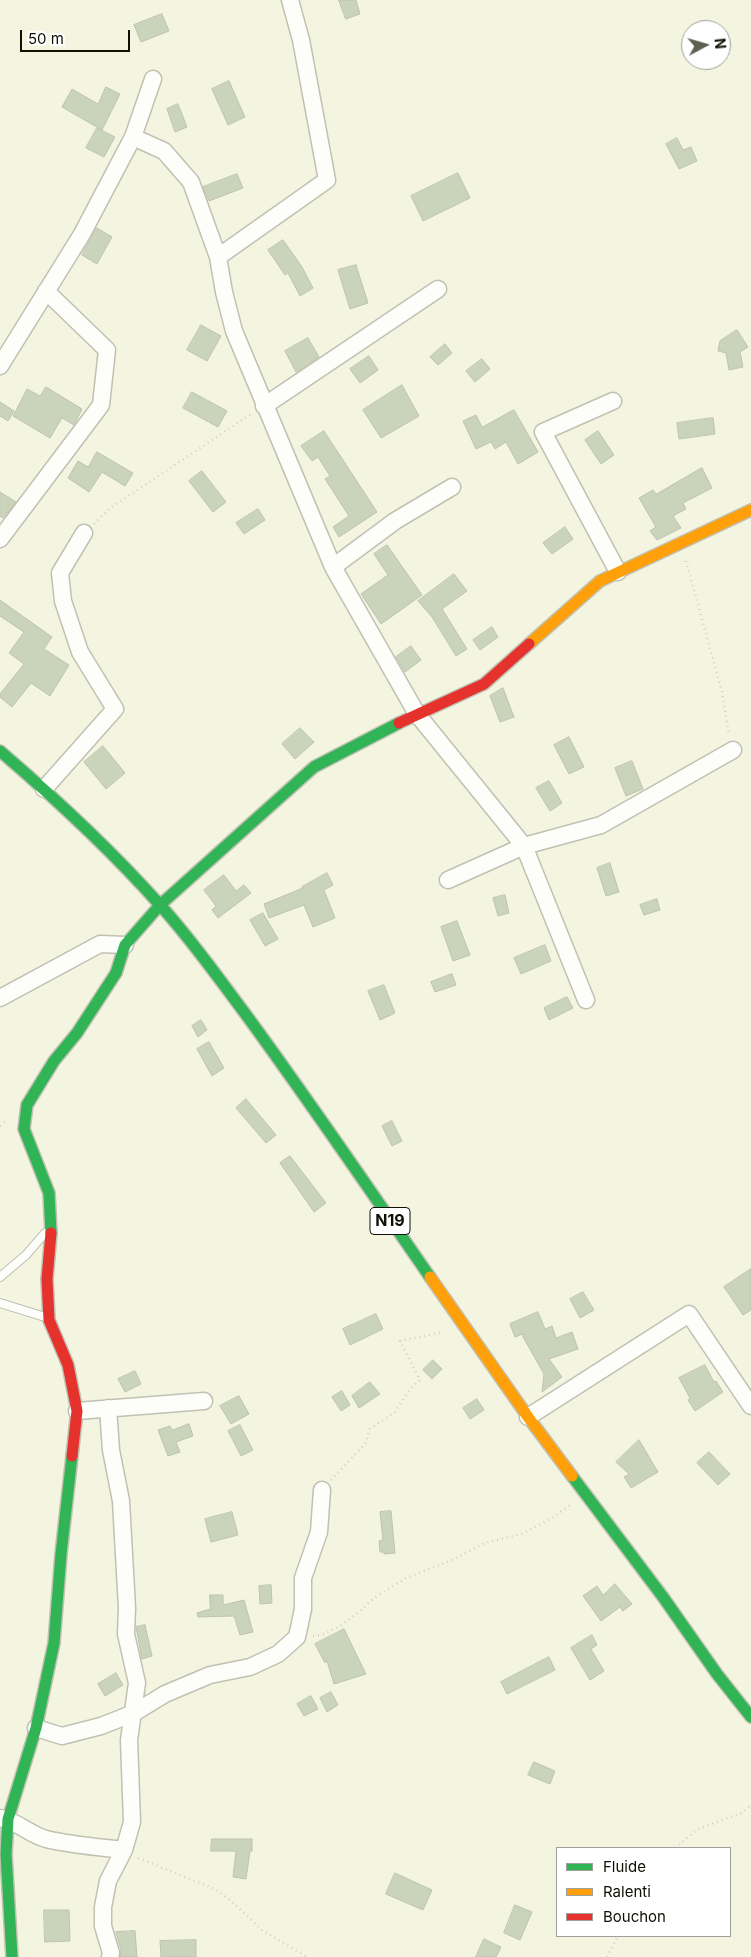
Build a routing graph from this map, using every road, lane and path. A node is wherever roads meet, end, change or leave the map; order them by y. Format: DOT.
graph roads {
  1 [pos="290,0"];
  2 [pos="153,79"];
  3 [pos="133,137"];
  4 [pos="218,257"];
  5 [pos="438,289"];
  6 [pos="46,291"];
  7 [pos="0,366"];
  8 [pos="612,401"];
  9 [pos="264,406"];
  10 [pos="452,487"];
  11 [pos="751,510"];
  12 [pos="84,534"];
  13 [pos="0,539"];
  14 [pos="680,543"];
  15 [pos="333,567"];
  16 [pos="618,572"];
  17 [pos="417,714"];
  18 [pos="732,750"];
  19 [pos="0,751"];
  20 [pos="44,789"];
  21 [pos="524,846"];
  22 [pos="448,880"];
  23 [pos="160,905"];
  24 [pos="125,945"];
  25 [pos="0,998"];
  26 [pos="586,1000"];
  27 [pos="50,1218"];
  28 [pos="0,1277"];
  29 [pos="0,1302"];
  30 [pos="49,1320"];
  31 [pos="461,1322"];
  32 [pos="204,1401"];
  33 [pos="751,1406"];
  34 [pos="108,1408"];
  35 [pos="77,1411"];
  36 [pos="528,1417"];
  37 [pos="322,1490"];
  38 [pos="586,1494"];
  39 [pos="296,1637"];
  40 [pos="134,1713"];
  41 [pos="751,1717"];
  42 [pos="36,1728"];
  43 [pos="751,1804"];
  44 [pos="4,1818"];
  45 [pos="676,1847"];
  46 [pos="124,1850"];
  47 [pos="617,1937"];
  48 [pos="12,1957"];
  49 [pos="110,1957"];
  50 [pos="307,1957"];
  51 [pos="607,1957"];
  1 -- 4 [label="street"];
  2 -- 3 [label="street"];
  3 -- 4 [label="street"];
  3 -- 6 [label="street"];
  4 -- 9 [label="street"];
  5 -- 9 [label="street"];
  6 -- 7 [label="street"];
  6 -- 13 [label="street"];
  8 -- 16 [label="street"];
  9 -- 12 [label="path"];
  9 -- 15 [label="street"];
  10 -- 15 [label="street"];
  11 -- 14 [label="street"];
  12 -- 20 [label="street"];
  14 -- 16 [label="street"];
  14 -- 18 [label="path"];
  15 -- 17 [label="street"];
  16 -- 17 [label="street"];
  17 -- 21 [label="street"];
  17 -- 23 [label="street"];
  18 -- 21 [label="street"];
  19 -- 20 [label="street, N19"];
  20 -- 23 [label="street, N19"];
  21 -- 22 [label="street"];
  21 -- 26 [label="street"];
  23 -- 24 [label="street"];
  23 -- 31 [label="street, N19"];
  24 -- 25 [label="street"];
  24 -- 27 [label="street"];
  27 -- 28 [label="lane"];
  27 -- 30 [label="street"];
  29 -- 30 [label="lane"];
  30 -- 35 [label="street"];
  31 -- 36 [label="street, N19"];
  31 -- 37 [label="path"];
  32 -- 34 [label="street"];
  33 -- 36 [label="street"];
  34 -- 35 [label="street"];
  34 -- 40 [label="street"];
  35 -- 42 [label="street"];
  36 -- 38 [label="street, N19"];
  37 -- 39 [label="street"];
  38 -- 39 [label="path"];
  38 -- 41 [label="street, N19"];
  39 -- 40 [label="street"];
  40 -- 42 [label="street"];
  40 -- 46 [label="street"];
  42 -- 44 [label="street"];
  43 -- 45 [label="path"];
  44 -- 46 [label="street"];
  44 -- 48 [label="street"];
  46 -- 49 [label="street"];
  46 -- 50 [label="path"];
  47 -- 51 [label="path"];
}
